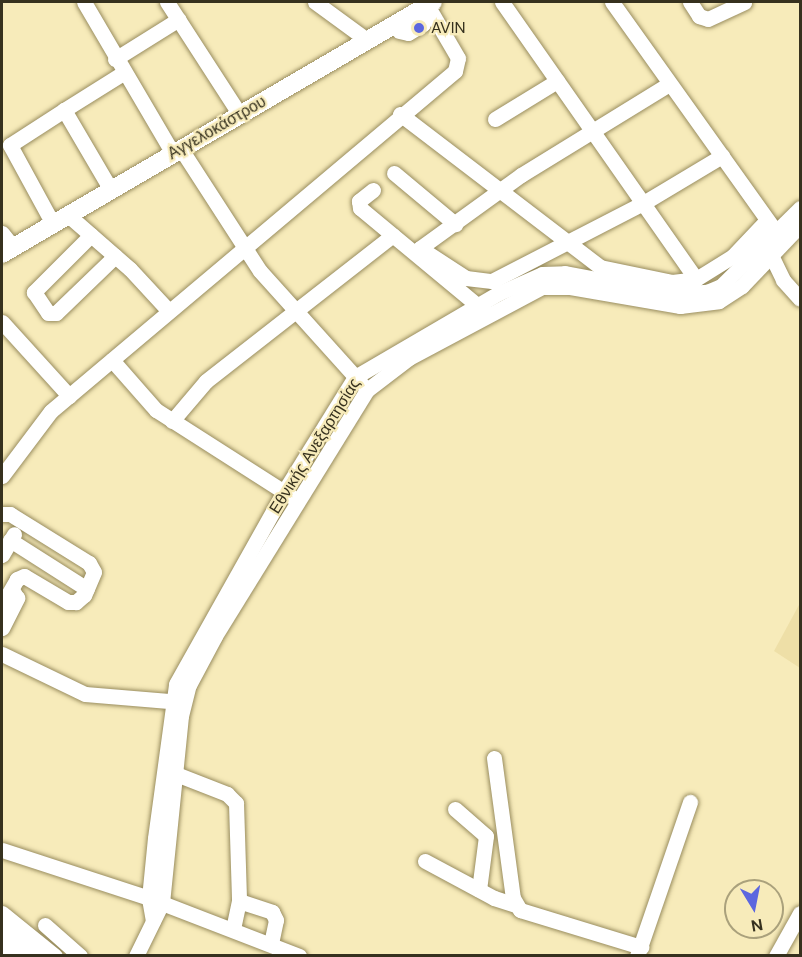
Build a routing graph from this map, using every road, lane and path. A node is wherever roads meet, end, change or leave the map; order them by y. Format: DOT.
graph roads {
  1 [pos="84,2"];
  2 [pos="167,2"];
  3 [pos="315,2"];
  4 [pos="502,2"];
  5 [pos="612,2"];
  6 [pos="690,2"];
  7 [pos="744,2"];
  8 [pos="423,7"];
  9 [pos="179,19"];
  10 [pos="399,31"];
  11 [pos="368,40"];
  12 [pos="115,59"];
  13 [pos="123,74"];
  14 [pos="557,81"];
  15 [pos="669,84"];
  16 [pos="64,110"];
  17 [pos="400,114"];
  18 [pos="240,115"];
  19 [pos="495,119"];
  20 [pos="593,130"];
  21 [pos="177,152"];
  22 [pos="722,156"];
  23 [pos="394,173"];
  24 [pos="111,190"];
  25 [pos="373,190"];
  26 [pos="500,190"];
  27 [pos="645,202"];
  28 [pos="801,208"];
  29 [pos="60,220"];
  30 [pos="455,224"];
  31 [pos="801,225"];
  32 [pos="776,230"];
  33 [pos="91,235"];
  34 [pos="393,235"];
  35 [pos="564,241"];
  36 [pos="5,245"];
  37 [pos="244,247"];
  38 [pos="771,255"];
  39 [pos="115,256"];
  40 [pos="696,279"];
  41 [pos="801,299"];
  42 [pos="168,310"];
  43 [pos="296,310"];
  44 [pos="483,310"];
  45 [pos="2,322"];
  46 [pos="112,360"];
  47 [pos="355,377"];
  48 [pos="367,390"];
  49 [pos="69,396"];
  50 [pos="172,421"];
  51 [pos="2,476"];
  52 [pos="290,496"];
  53 [pos="2,514"];
  54 [pos="21,521"];
  55 [pos="6,544"];
  56 [pos="75,554"];
  57 [pos="2,562"];
  58 [pos="64,574"];
  59 [pos="6,588"];
  60 [pos="87,589"];
  61 [pos="54,593"];
  62 [pos="2,605"];
  63 [pos="2,628"];
  64 [pos="2,654"];
  65 [pos="177,702"];
  66 [pos="494,758"];
  67 [pos="176,774"];
  68 [pos="690,801"];
  69 [pos="455,809"];
  70 [pos="2,850"];
  71 [pos="425,861"];
  72 [pos="479,890"];
  73 [pos="156,901"];
  74 [pos="239,902"];
  75 [pos="516,905"];
  76 [pos="2,913"];
  77 [pos="801,913"];
  78 [pos="45,925"];
  79 [pos="233,929"];
  80 [pos="2,931"];
  81 [pos="271,943"];
  82 [pos="2,950"];
  83 [pos="639,951"];
  84 [pos="7,955"];
  85 [pos="33,956"];
  86 [pos="54,956"];
  87 [pos="80,956"];
  88 [pos="136,956"];
  89 [pos="300,956"];
  90 [pos="776,956"];
  1 -- 12 [label="street"];
  2 -- 9 [label="street"];
  3 -- 11 [label="street"];
  4 -- 14 [label="street"];
  5 -- 15 [label="street"];
  6 -- 7 [label="street"];
  8 -- 10 [label="street"];
  8 -- 11 [label="main road, Αγγελοκάστρου"];
  8 -- 17 [label="street"];
  9 -- 12 [label="street"];
  9 -- 18 [label="street"];
  11 -- 18 [label="main road, Αγγελοκάστρου"];
  12 -- 13 [label="street"];
  13 -- 16 [label="street"];
  13 -- 21 [label="street"];
  14 -- 19 [label="street"];
  14 -- 20 [label="street"];
  15 -- 20 [label="street"];
  15 -- 22 [label="street"];
  16 -- 24 [label="street"];
  16 -- 29 [label="street"];
  17 -- 26 [label="street"];
  17 -- 37 [label="street"];
  18 -- 21 [label="main road, Αγγελοκάστρου"];
  20 -- 26 [label="street"];
  20 -- 27 [label="street"];
  21 -- 24 [label="main road, Αγγελοκάστρου"];
  21 -- 37 [label="street"];
  22 -- 27 [label="street"];
  22 -- 32 [label="street"];
  23 -- 30 [label="street"];
  24 -- 29 [label="main road, Αγγελοκάστρου"];
  25 -- 34 [label="street"];
  26 -- 30 [label="street"];
  26 -- 35 [label="street"];
  27 -- 35 [label="street"];
  27 -- 40 [label="street"];
  28 -- 32 [label="street, Εθνικής Ανεξαρτησίας"];
  29 -- 33 [label="street"];
  29 -- 36 [label="main road, Αγγελοκάστρου"];
  30 -- 35 [label="street"];
  31 -- 32 [label="street, Εθνικής Ανεξαρτησίας"];
  32 -- 38 [label="street, Εθνικής Ανεξαρτησίας"];
  32 -- 40 [label="street"];
  32 -- 44 [label="street, Εθνικής Ανεξαρτησίας"];
  33 -- 39 [label="street"];
  33 -- 39 [label="street"];
  34 -- 43 [label="street"];
  34 -- 44 [label="street"];
  35 -- 40 [label="street"];
  37 -- 42 [label="street"];
  37 -- 43 [label="street"];
  38 -- 41 [label="street"];
  38 -- 44 [label="street, Εθνικής Ανεξαρτησίας"];
  39 -- 42 [label="street"];
  42 -- 46 [label="street"];
  43 -- 47 [label="street"];
  43 -- 50 [label="street"];
  44 -- 47 [label="street, Εθνικής Ανεξαρτησίας"];
  44 -- 48 [label="street, Εθνικής Ανεξαρτησίας"];
  45 -- 49 [label="street"];
  46 -- 49 [label="street"];
  46 -- 50 [label="street"];
  47 -- 48 [label="street"];
  47 -- 52 [label="street, Εθνικής Ανεξαρτησίας"];
  48 -- 52 [label="street, Εθνικής Ανεξαρτησίας"];
  49 -- 51 [label="street"];
  50 -- 52 [label="street"];
  52 -- 65 [label="street, Εθνικής Ανεξαρτησίας"];
  53 -- 54 [label="street"];
  54 -- 55 [label="street"];
  54 -- 56 [label="street"];
  55 -- 57 [label="street"];
  55 -- 58 [label="street"];
  56 -- 58 [label="street"];
  56 -- 60 [label="street"];
  58 -- 60 [label="street"];
  58 -- 61 [label="street"];
  59 -- 61 [label="street"];
  59 -- 62 [label="street"];
  59 -- 63 [label="street"];
  60 -- 61 [label="street"];
  64 -- 65 [label="street"];
  65 -- 67 [label="street, Εθνικής Ανεξαρτησίας"];
  65 -- 73 [label="street, Εθνικής Ανεξαρτησίας"];
  66 -- 75 [label="street"];
  67 -- 73 [label="street, Εθνικής Ανεξαρτησίας"];
  67 -- 74 [label="street"];
  68 -- 83 [label="street"];
  69 -- 72 [label="street"];
  70 -- 73 [label="street"];
  71 -- 72 [label="street"];
  72 -- 75 [label="street"];
  73 -- 79 [label="street"];
  73 -- 88 [label="street, Εθνικής Ανεξαρτησίας"];
  74 -- 79 [label="street"];
  74 -- 81 [label="street"];
  75 -- 83 [label="street"];
  76 -- 86 [label="street"];
  77 -- 90 [label="street"];
  78 -- 87 [label="street"];
  79 -- 81 [label="street"];
  80 -- 85 [label="main road"];
  81 -- 89 [label="street"];
  82 -- 84 [label="main road"];
}
